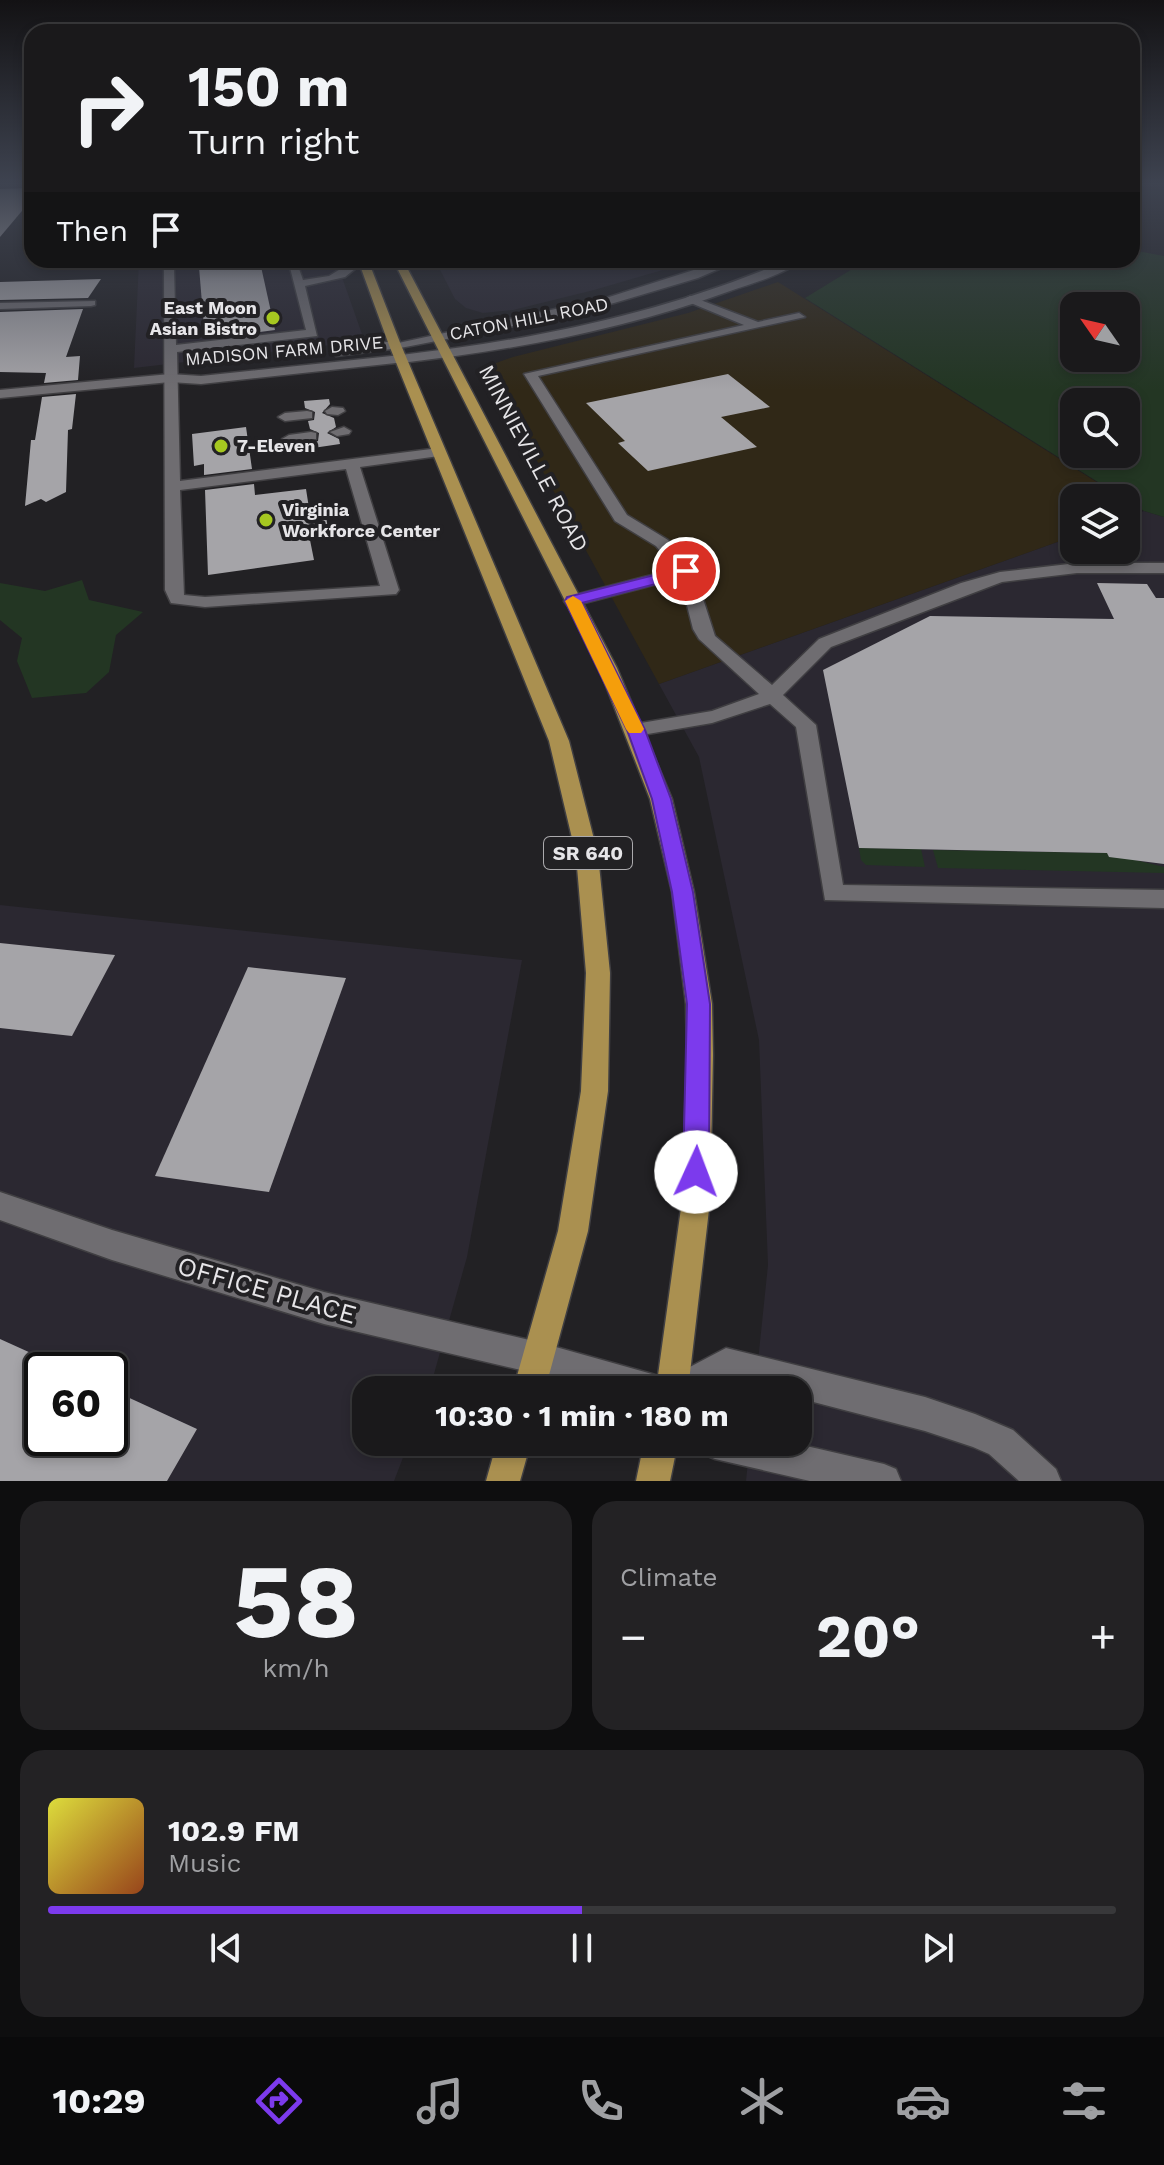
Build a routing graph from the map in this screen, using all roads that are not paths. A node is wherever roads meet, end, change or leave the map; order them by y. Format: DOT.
graph roads {
  1 [pos="169,268"];
  2 [pos="294,268"];
  3 [pos="353,268"];
  4 [pos="365,268"];
  5 [pos="402,268"];
  6 [pos="713,268"];
  7 [pos="775,268"];
  8 [pos="298,284"];
  9 [pos="690,299"];
  10 [pos="91,303"];
  11 [pos="0,306"];
  12 [pos="799,317"];
  13 [pos="757,326"];
  14 [pos="440,346"];
  15 [pos="170,349"];
  16 [pos="398,352"];
  17 [pos="170,378"];
  18 [pos="0,394"];
  19 [pos="307,415"];
  20 [pos="285,417"];
  21 [pos="311,436"];
  22 [pos="289,439"];
  23 [pos="439,452"];
  24 [pos="352,463"];
  25 [pos="172,487"];
  26 [pos="1164,568"];
  27 [pos="686,571"];
  28 [pos="573,601"];
  29 [pos="770,696"];
  30 [pos="636,730"];
  31 [pos="1164,899"];
  32 [pos="0,1206"];
  33 [pos="538,1358"];
  34 [pos="533,1376"];
  35 [pos="602,1376"];
  36 [pos="674,1376"];
  37 [pos="705,1376"];
  38 [pos="774,1376"];
  39 [pos="812,1385"];
  40 [pos="510,1456"];
  41 [pos="658,1456"];
  42 [pos="776,1456"];
  43 [pos="503,1481"];
  44 [pos="653,1481"];
  45 [pos="884,1481"];
  46 [pos="1044,1481"];
  1 -- 15 [label="main road"];
  2 -- 8 [label="main road"];
  3 -- 8 [label="main road"];
  4 -- 16 [label="main road, SR 640"];
  5 -- 14 [label="main road, MINNIEVILLE ROAD"];
  6 -- 14 [label="main road, CATON HILL ROAD"];
  7 -- 9 [label="main road, CATON HILL ROAD"];
  8 -- 15 [label="main road"];
  9 -- 13 [label="main road"];
  9 -- 14 [label="main road, CATON HILL ROAD"];
  10 -- 11 [label="main road"];
  12 -- 13 [label="main road"];
  13 -- 27 [label="main road"];
  14 -- 16 [label="main road, CATON HILL ROAD"];
  14 -- 28 [label="main road, MINNIEVILLE ROAD"];
  15 -- 17 [label="main road"];
  16 -- 17 [label="main road, MADISON FARM DRIVE"];
  16 -- 23 [label="main road, SR 640"];
  17 -- 18 [label="main road, MADISON FARM DRIVE"];
  17 -- 25 [label="main road"];
  19 -- 20 [label="main road"];
  21 -- 22 [label="main road"];
  23 -- 24 [label="main road"];
  23 -- 33 [label="main road, SR 640"];
  24 -- 25 [label="main road"];
  24 -- 25 [label="main road"];
  26 -- 29 [label="main road"];
  27 -- 28 [label="main road"];
  27 -- 29 [label="main road"];
  28 -- 30 [label="main road, MINNIEVILLE ROAD"];
  29 -- 30 [label="main road"];
  29 -- 31 [label="main road"];
  30 -- 36 [label="main road, MINNIEVILLE ROAD"];
  32 -- 33 [label="main road, OFFICE PLACE"];
  33 -- 34 [label="main road, SR 640"];
  33 -- 35 [label="main road, OFFICE PLACE"];
  37 -- 38 [label="main road"];
  39 -- 46 [label="main road"];
  40 -- 43 [label="main road"];
  41 -- 44 [label="main road"];
  42 -- 45 [label="main road"];
}
